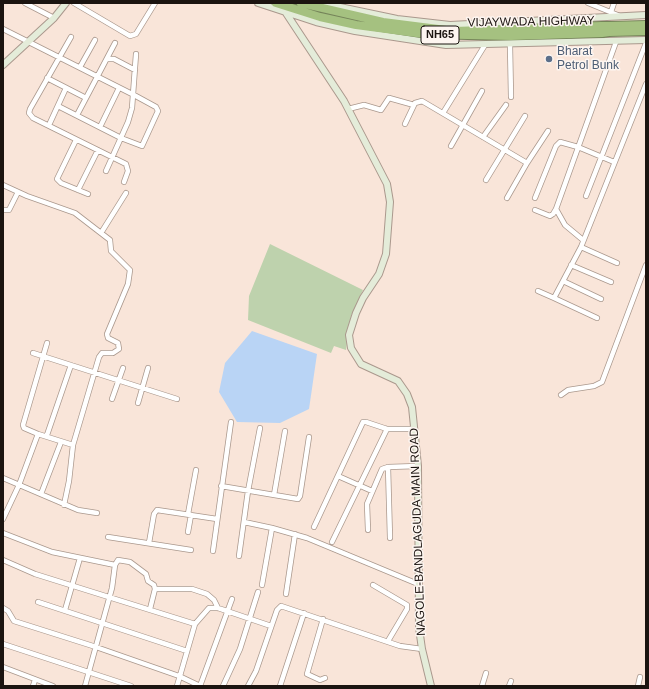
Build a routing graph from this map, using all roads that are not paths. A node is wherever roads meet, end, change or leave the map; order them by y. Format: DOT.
graph roads {
  1 [pos="25,3"];
  2 [pos="66,3"];
  3 [pos="74,3"];
  4 [pos="155,3"];
  5 [pos="258,3"];
  6 [pos="276,3"];
  7 [pos="301,3"];
  8 [pos="321,3"];
  9 [pos="588,3"];
  10 [pos="614,3"];
  11 [pos="611,12"];
  12 [pos="286,13"];
  13 [pos="646,15"];
  14 [pos="605,16"];
  15 [pos="621,16"];
  16 [pos="54,18"];
  17 [pos="646,25"];
  18 [pos="3,29"];
  19 [pos="606,29"];
  20 [pos="646,31"];
  21 [pos="72,37"];
  22 [pos="95,40"];
  23 [pos="27,42"];
  24 [pos="606,42"];
  25 [pos="616,42"];
  26 [pos="646,42"];
  27 [pos="115,43"];
  28 [pos="510,44"];
  29 [pos="485,45"];
  30 [pos="136,54"];
  31 [pos="59,57"];
  32 [pos="106,59"];
  33 [pos="3,65"];
  34 [pos="80,67"];
  35 [pos="135,70"];
  36 [pos="97,77"];
  37 [pos="47,78"];
  38 [pos="646,84"];
  39 [pos="66,88"];
  40 [pos="119,88"];
  41 [pos="482,91"];
  42 [pos="134,95"];
  43 [pos="511,97"];
  44 [pos="86,98"];
  45 [pos="414,105"];
  46 [pos="58,106"];
  47 [pos="506,106"];
  48 [pos="348,109"];
  49 [pos="443,114"];
  50 [pos="77,115"];
  51 [pos="525,116"];
  52 [pos="405,124"];
  53 [pos="49,125"];
  54 [pos="463,126"];
  55 [pos="100,127"];
  56 [pos="548,131"];
  57 [pos="483,137"];
  58 [pos="121,138"];
  59 [pos="76,140"];
  60 [pos="452,146"];
  61 [pos="578,147"];
  62 [pos="98,150"];
  63 [pos="505,150"];
  64 [pos="112,157"];
  65 [pos="601,157"];
  66 [pos="614,162"];
  67 [pos="527,163"];
  68 [pos="106,171"];
  69 [pos="486,180"];
  70 [pos="124,182"];
  71 [pos="3,185"];
  72 [pos="78,190"];
  73 [pos="18,192"];
  74 [pos="126,193"];
  75 [pos="88,194"];
  76 [pos="586,196"];
  77 [pos="507,198"];
  78 [pos="535,198"];
  79 [pos="556,209"];
  80 [pos="3,210"];
  81 [pos="536,210"];
  82 [pos="101,233"];
  83 [pos="583,240"];
  84 [pos="581,247"];
  85 [pos="617,263"];
  86 [pos="571,264"];
  87 [pos="646,265"];
  88 [pos="563,281"];
  89 [pos="611,282"];
  90 [pos="538,291"];
  91 [pos="554,298"];
  92 [pos="601,298"];
  93 [pos="597,318"];
  94 [pos="47,342"];
  95 [pos="33,354"];
  96 [pos="44,356"];
  97 [pos="71,365"];
  98 [pos="123,368"];
  99 [pos="148,368"];
  100 [pos="94,372"];
  101 [pos="118,380"];
  102 [pos="142,388"];
  103 [pos="561,395"];
  104 [pos="112,399"];
  105 [pos="177,399"];
  106 [pos="138,403"];
  107 [pos="231,422"];
  108 [pos="260,428"];
  109 [pos="387,429"];
  110 [pos="415,429"];
  111 [pos="285,431"];
  112 [pos="38,434"];
  113 [pos="47,435"];
  114 [pos="309,437"];
  115 [pos="61,442"];
  116 [pos="73,444"];
  117 [pos="418,466"];
  118 [pos="388,467"];
  119 [pos="196,470"];
  120 [pos="338,476"];
  121 [pos="3,478"];
  122 [pos="19,485"];
  123 [pos="221,486"];
  124 [pos="360,486"];
  125 [pos="248,491"];
  126 [pos="372,491"];
  127 [pos="41,494"];
  128 [pos="274,495"];
  129 [pos="64,505"];
  130 [pos="5,507"];
  131 [pos="97,514"];
  132 [pos="190,515"];
  133 [pos="217,518"];
  134 [pos="3,519"];
  135 [pos="244,522"];
  136 [pos="314,527"];
  137 [pos="272,528"];
  138 [pos="368,530"];
  139 [pos="188,532"];
  140 [pos="3,533"];
  141 [pos="295,534"];
  142 [pos="108,537"];
  143 [pos="390,538"];
  144 [pos="332,542"];
  145 [pos="149,544"];
  146 [pos="191,550"];
  147 [pos="213,551"];
  148 [pos="239,556"];
  149 [pos="80,558"];
  150 [pos="3,560"];
  151 [pos="115,565"];
  152 [pos="418,584"];
  153 [pos="73,585"];
  154 [pos="262,585"];
  155 [pos="373,585"];
  156 [pos="156,589"];
  157 [pos="258,592"];
  158 [pos="286,594"];
  159 [pos="109,597"];
  160 [pos="232,599"];
  161 [pos="38,602"];
  162 [pos="3,608"];
  163 [pos="218,608"];
  164 [pos="65,610"];
  165 [pos="150,610"];
  166 [pos="228,612"];
  167 [pos="304,613"];
  168 [pos="249,619"];
  169 [pos="323,619"];
  170 [pos="102,623"];
  171 [pos="195,624"];
  172 [pos="271,626"];
  173 [pos="388,641"];
  174 [pos="3,644"];
  175 [pos="96,647"];
  176 [pos="422,649"];
  177 [pos="187,651"];
  178 [pos="3,668"];
  179 [pos="89,672"];
  180 [pos="486,673"];
  181 [pos="180,676"];
  182 [pos="640,677"];
  183 [pos="324,678"];
  184 [pos="35,680"];
  185 [pos="511,681"];
  186 [pos="33,686"];
  187 [pos="53,686"];
  188 [pos="85,686"];
  189 [pos="131,686"];
  190 [pos="177,686"];
  191 [pos="200,686"];
  192 [pos="223,686"];
  193 [pos="248,686"];
  194 [pos="280,686"];
  195 [pos="431,686"];
  196 [pos="482,686"];
  197 [pos="509,686"];
  198 [pos="638,686"];
  1 -- 16 [label="street"];
  2 -- 16 [label="street"];
  3 -- 4 [label="street"];
  5 -- 12 [label="street"];
  6 -- 19 [label="highway, VIJAYWADA HIGHWAY / NH65"];
  7 -- 19 [label="highway, VIJAYWADA HIGHWAY / NH65"];
  8 -- 14 [label="street"];
  9 -- 11 [label="street"];
  10 -- 11 [label="street"];
  11 -- 15 [label="street"];
  12 -- 29 [label="street"];
  12 -- 48 [label="street, NAGOLE-BANDLAGUDA MAIN ROAD"];
  13 -- 15 [label="street"];
  14 -- 15 [label="street"];
  14 -- 24 [label="street"];
  16 -- 23 [label="street"];
  17 -- 19 [label="highway, VIJAYWADA HIGHWAY / NH65"];
  18 -- 23 [label="street"];
  19 -- 20 [label="highway, VIJAYWADA HIGHWAY / NH65"];
  21 -- 31 [label="street"];
  22 -- 34 [label="street"];
  23 -- 31 [label="street"];
  23 -- 33 [label="street"];
  24 -- 25 [label="street"];
  24 -- 28 [label="street"];
  25 -- 26 [label="street"];
  25 -- 61 [label="street"];
  26 -- 65 [label="street"];
  27 -- 32 [label="street"];
  28 -- 29 [label="street"];
  28 -- 43 [label="street"];
  29 -- 49 [label="street"];
  30 -- 35 [label="street"];
  31 -- 34 [label="street"];
  31 -- 37 [label="street"];
  32 -- 35 [label="street"];
  32 -- 36 [label="street"];
  34 -- 36 [label="street"];
  35 -- 42 [label="street"];
  36 -- 40 [label="street"];
  36 -- 44 [label="street"];
  37 -- 39 [label="street"];
  37 -- 53 [label="street"];
  38 -- 66 [label="street"];
  39 -- 44 [label="street"];
  39 -- 46 [label="street"];
  40 -- 42 [label="street"];
  40 -- 55 [label="street"];
  41 -- 54 [label="street"];
  42 -- 58 [label="street"];
  42 -- 58 [label="street"];
  44 -- 50 [label="street"];
  45 -- 48 [label="street"];
  45 -- 49 [label="street"];
  45 -- 52 [label="street"];
  46 -- 50 [label="street"];
  46 -- 53 [label="street"];
  47 -- 57 [label="street"];
  48 -- 110 [label="street, NAGOLE-BANDLAGUDA MAIN ROAD"];
  49 -- 54 [label="street"];
  50 -- 55 [label="street"];
  51 -- 63 [label="street"];
  53 -- 59 [label="street"];
  54 -- 57 [label="street"];
  54 -- 60 [label="street"];
  55 -- 58 [label="street"];
  56 -- 67 [label="street"];
  57 -- 63 [label="street"];
  58 -- 64 [label="street"];
  59 -- 62 [label="street"];
  59 -- 72 [label="street"];
  61 -- 65 [label="street"];
  61 -- 78 [label="street"];
  61 -- 79 [label="street"];
  62 -- 64 [label="street"];
  62 -- 72 [label="street"];
  63 -- 67 [label="street"];
  63 -- 69 [label="street"];
  64 -- 68 [label="street"];
  64 -- 70 [label="street"];
  65 -- 66 [label="street"];
  65 -- 76 [label="street"];
  66 -- 83 [label="street"];
  67 -- 77 [label="street"];
  71 -- 73 [label="street"];
  72 -- 75 [label="street"];
  73 -- 80 [label="street"];
  73 -- 82 [label="street"];
  74 -- 82 [label="street"];
  79 -- 81 [label="street"];
  79 -- 83 [label="street"];
  82 -- 100 [label="street"];
  83 -- 84 [label="street"];
  84 -- 85 [label="street"];
  84 -- 86 [label="street"];
  86 -- 88 [label="street"];
  86 -- 89 [label="street"];
  87 -- 103 [label="street"];
  88 -- 91 [label="street"];
  88 -- 92 [label="street"];
  90 -- 91 [label="street"];
  91 -- 93 [label="street"];
  94 -- 96 [label="street"];
  95 -- 96 [label="street"];
  96 -- 97 [label="street"];
  96 -- 112 [label="street"];
  97 -- 100 [label="street"];
  97 -- 113 [label="street"];
  98 -- 101 [label="street"];
  99 -- 102 [label="street"];
  100 -- 101 [label="street"];
  100 -- 116 [label="street"];
  101 -- 102 [label="street"];
  101 -- 104 [label="street"];
  102 -- 105 [label="street"];
  102 -- 106 [label="street"];
  107 -- 123 [label="street"];
  108 -- 125 [label="street"];
  109 -- 110 [label="street"];
  109 -- 120 [label="street"];
  109 -- 124 [label="street"];
  110 -- 117 [label="street, NAGOLE-BANDLAGUDA MAIN ROAD"];
  111 -- 128 [label="street"];
  112 -- 113 [label="street"];
  112 -- 122 [label="street"];
  113 -- 115 [label="street"];
  114 -- 128 [label="street"];
  115 -- 116 [label="street"];
  115 -- 127 [label="street"];
  116 -- 129 [label="street"];
  117 -- 118 [label="street"];
  117 -- 152 [label="street, NAGOLE-BANDLAGUDA MAIN ROAD"];
  118 -- 126 [label="street"];
  118 -- 143 [label="street"];
  119 -- 132 [label="street"];
  120 -- 124 [label="street"];
  120 -- 136 [label="street"];
  121 -- 122 [label="street"];
  122 -- 127 [label="street"];
  122 -- 130 [label="street"];
  123 -- 125 [label="street"];
  123 -- 133 [label="street"];
  124 -- 126 [label="street"];
  124 -- 144 [label="street"];
  125 -- 128 [label="street"];
  125 -- 135 [label="street"];
  126 -- 138 [label="street"];
  127 -- 129 [label="street"];
  129 -- 131 [label="street"];
  130 -- 134 [label="street"];
  132 -- 133 [label="street"];
  132 -- 139 [label="street"];
  132 -- 145 [label="street"];
  133 -- 147 [label="street"];
  135 -- 137 [label="street"];
  135 -- 148 [label="street"];
  137 -- 141 [label="street"];
  137 -- 154 [label="street"];
  140 -- 149 [label="street"];
  141 -- 152 [label="street"];
  141 -- 158 [label="street"];
  142 -- 145 [label="street"];
  145 -- 146 [label="street"];
  149 -- 151 [label="street"];
  149 -- 153 [label="street"];
  150 -- 153 [label="street"];
  151 -- 156 [label="street"];
  151 -- 159 [label="street"];
  152 -- 176 [label="street, NAGOLE-BANDLAGUDA MAIN ROAD"];
  153 -- 159 [label="street"];
  153 -- 164 [label="street"];
  155 -- 173 [label="street"];
  156 -- 163 [label="street"];
  156 -- 165 [label="street"];
  157 -- 168 [label="street"];
  159 -- 165 [label="street"];
  159 -- 170 [label="street"];
  160 -- 166 [label="street"];
  161 -- 164 [label="street"];
  162 -- 175 [label="street"];
  163 -- 166 [label="street"];
  163 -- 171 [label="street"];
  164 -- 170 [label="street"];
  165 -- 171 [label="street"];
  166 -- 168 [label="street"];
  166 -- 191 [label="street"];
  167 -- 169 [label="street"];
  167 -- 172 [label="street"];
  167 -- 194 [label="street"];
  168 -- 172 [label="street"];
  168 -- 192 [label="street"];
  169 -- 173 [label="street"];
  169 -- 183 [label="street"];
  170 -- 175 [label="street"];
  170 -- 177 [label="street"];
  171 -- 177 [label="street"];
  172 -- 193 [label="street"];
  173 -- 176 [label="street"];
  174 -- 179 [label="street"];
  175 -- 179 [label="street"];
  175 -- 181 [label="street"];
  176 -- 195 [label="street, NAGOLE-BANDLAGUDA MAIN ROAD"];
  177 -- 181 [label="street"];
  178 -- 184 [label="street"];
  179 -- 188 [label="street"];
  179 -- 189 [label="street"];
  180 -- 196 [label="street"];
  181 -- 190 [label="street"];
  181 -- 191 [label="street"];
  182 -- 198 [label="street"];
  184 -- 186 [label="street"];
  184 -- 187 [label="street"];
  185 -- 197 [label="street"];
}
